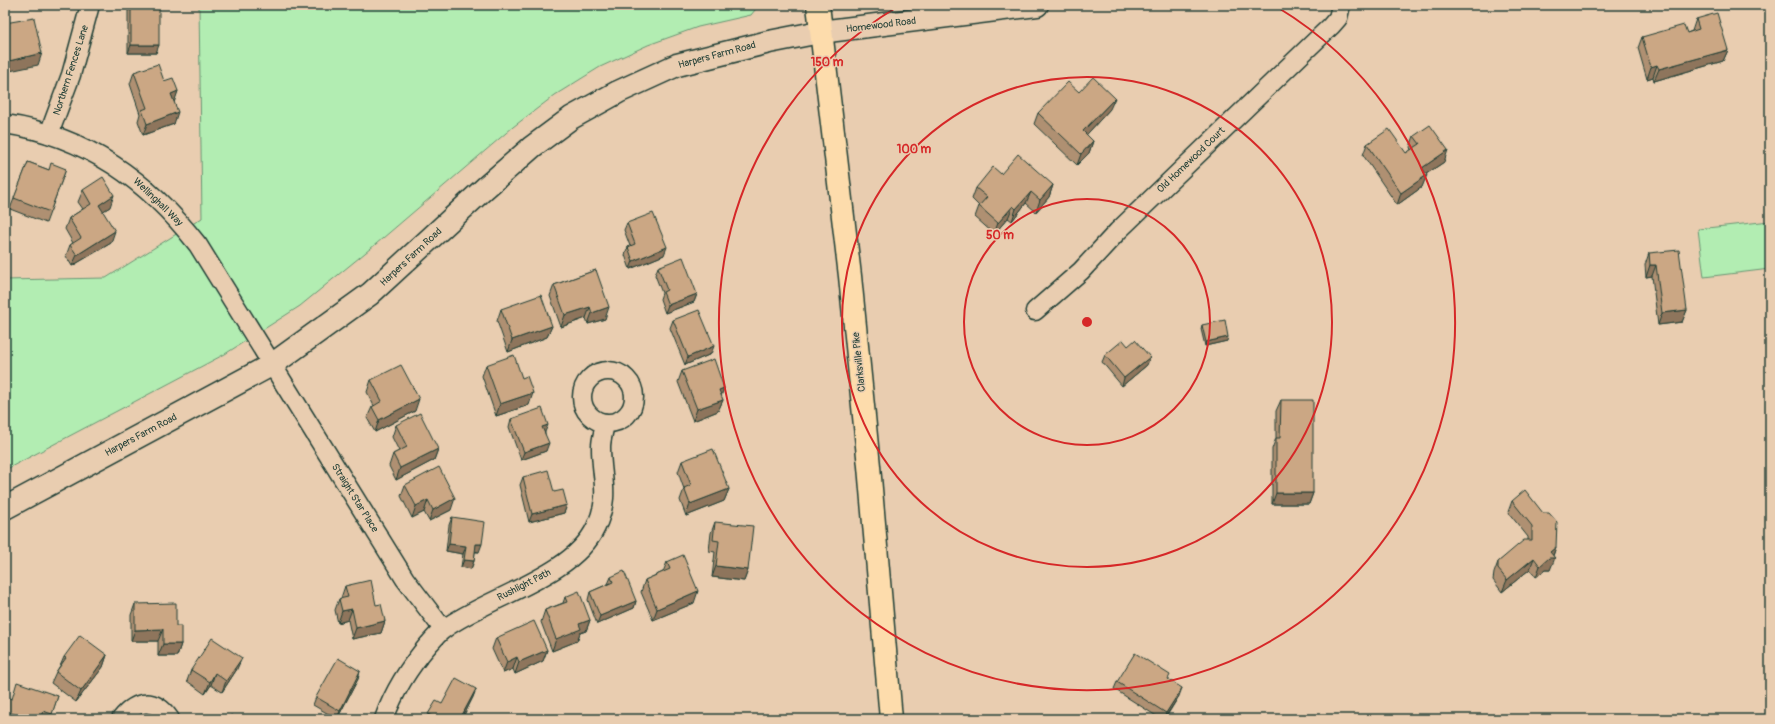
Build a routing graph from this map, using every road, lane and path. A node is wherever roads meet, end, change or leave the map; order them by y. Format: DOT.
graph roads {
  1 [pos="90,5"];
  2 [pos="818,5"];
  3 [pos="1037,5"];
  4 [pos="1341,5"];
  5 [pos="820,32"];
  6 [pos="5,124"];
  7 [pos="49,134"];
  8 [pos="1035,311"];
  9 [pos="272,364"];
  10 [pos="605,423"];
  11 [pos="5,508"];
  12 [pos="443,629"];
  13 [pos="121,719"];
  14 [pos="170,719"];
  15 [pos="384,719"];
  16 [pos="891,719"];
  1 -- 7 [label="street, Northern Fences Lane"];
  2 -- 5 [label="main road, Clarksville Pike"];
  3 -- 5 [label="main road, Homewood Road"];
  4 -- 8 [label="street, Old Homewood Court"];
  5 -- 9 [label="main road, Harpers Farm Road"];
  5 -- 16 [label="main road, Clarksville Pike"];
  6 -- 7 [label="street, Wellinghall Way"];
  7 -- 9 [label="street, Wellinghall Way"];
  9 -- 11 [label="main road, Harpers Farm Road"];
  9 -- 12 [label="street, Straight Star Place"];
  10 -- 12 [label="street, Rushlight Path"];
  12 -- 15 [label="street, Rushlight Path"];
  13 -- 14 [label="street"];
}
